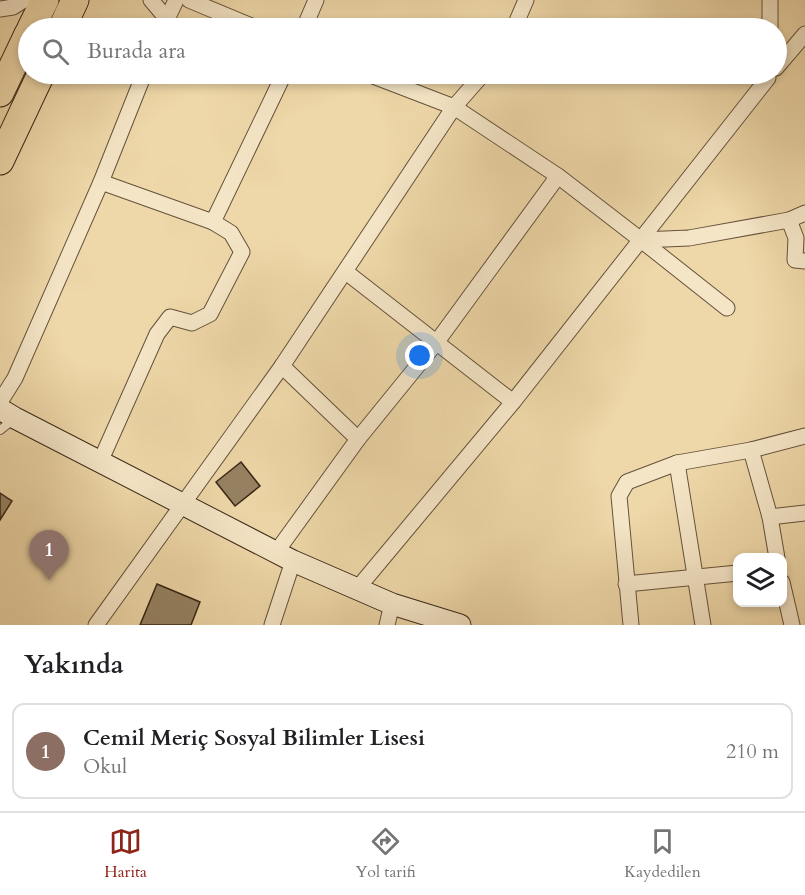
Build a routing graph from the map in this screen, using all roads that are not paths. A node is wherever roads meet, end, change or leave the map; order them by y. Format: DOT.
graph roads {
  1 [pos="24,0"];
  2 [pos="45,0"];
  3 [pos="75,0"];
  4 [pos="91,0"];
  5 [pos="151,0"];
  6 [pos="158,0"];
  7 [pos="176,0"];
  8 [pos="189,0"];
  9 [pos="316,0"];
  10 [pos="526,0"];
  11 [pos="770,0"];
  12 [pos="0,9"];
  13 [pos="36,18"];
  14 [pos="67,18"];
  15 [pos="76,18"];
  16 [pos="162,18"];
  17 [pos="163,18"];
  18 [pos="168,18"];
  19 [pos="232,18"];
  20 [pos="308,18"];
  21 [pos="518,18"];
  22 [pos="770,18"];
  23 [pos="805,34"];
  24 [pos="18,55"];
  25 [pos="787,55"];
  26 [pos="36,84"];
  27 [pos="140,84"];
  28 [pos="279,84"];
  29 [pos="394,84"];
  30 [pos="474,84"];
  31 [pos="762,84"];
  32 [pos="0,93"];
  33 [pos="454,107"];
  34 [pos="0,161"];
  35 [pos="558,176"];
  36 [pos="101,182"];
  37 [pos="805,213"];
  38 [pos="789,220"];
  39 [pos="213,222"];
  40 [pos="641,240"];
  41 [pos="805,261"];
  42 [pos="346,273"];
  43 [pos="727,308"];
  44 [pos="436,343"];
  45 [pos="282,366"];
  46 [pos="0,402"];
  47 [pos="513,402"];
  48 [pos="4,420"];
  49 [pos="805,436"];
  50 [pos="358,439"];
  51 [pos="751,450"];
  52 [pos="100,462"];
  53 [pos="677,463"];
  54 [pos="181,504"];
  55 [pos="805,513"];
  56 [pos="770,517"];
  57 [pos="776,553"];
  58 [pos="285,556"];
  59 [pos="733,573"];
  60 [pos="695,577"];
  61 [pos="626,584"];
  62 [pos="357,589"];
  63 [pos="787,601"];
  64 [pos="392,604"];
  65 [pos="805,624"];
  66 [pos="96,625"];
  67 [pos="272,625"];
  68 [pos="387,625"];
  69 [pos="460,625"];
  70 [pos="631,625"];
  71 [pos="703,625"];
  72 [pos="792,625"];
  73 [pos="799,625"];
  1 -- 12 [label="street"];
  2 -- 13 [label="highway"];
  3 -- 14 [label="highway"];
  4 -- 15 [label="street"];
  5 -- 16 [label="street"];
  6 -- 17 [label="street"];
  7 -- 18 [label="street"];
  8 -- 19 [label="street"];
  9 -- 20 [label="street"];
  10 -- 21 [label="street"];
  11 -- 22 [label="street"];
  23 -- 25 [label="street"];
  24 -- 32 [label="highway"];
  26 -- 34 [label="highway"];
  27 -- 36 [label="street"];
  28 -- 39 [label="street"];
  29 -- 33 [label="street"];
  30 -- 33 [label="street"];
  31 -- 40 [label="street"];
  33 -- 35 [label="street"];
  33 -- 42 [label="street"];
  35 -- 40 [label="street"];
  35 -- 44 [label="street"];
  36 -- 39 [label="street"];
  36 -- 46 [label="street"];
  37 -- 38 [label="street"];
  38 -- 40 [label="street"];
  38 -- 41 [label="street"];
  39 -- 52 [label="street"];
  40 -- 43 [label="street"];
  40 -- 47 [label="street"];
  42 -- 44 [label="street"];
  42 -- 45 [label="street"];
  44 -- 47 [label="street"];
  44 -- 50 [label="street"];
  45 -- 50 [label="street"];
  45 -- 54 [label="street"];
  47 -- 62 [label="street"];
  48 -- 52 [label="street"];
  49 -- 51 [label="street"];
  50 -- 58 [label="street"];
  51 -- 53 [label="street"];
  51 -- 56 [label="street"];
  52 -- 54 [label="street"];
  53 -- 60 [label="street"];
  53 -- 61 [label="street"];
  54 -- 58 [label="street"];
  54 -- 66 [label="street"];
  55 -- 56 [label="street"];
  56 -- 57 [label="street"];
  58 -- 62 [label="street"];
  58 -- 67 [label="street"];
  59 -- 60 [label="street"];
  60 -- 61 [label="street"];
  60 -- 71 [label="street"];
  61 -- 70 [label="street"];
  62 -- 64 [label="street"];
  63 -- 72 [label="street"];
  64 -- 68 [label="street"];
  64 -- 69 [label="street"];
  65 -- 73 [label="street"];
}
